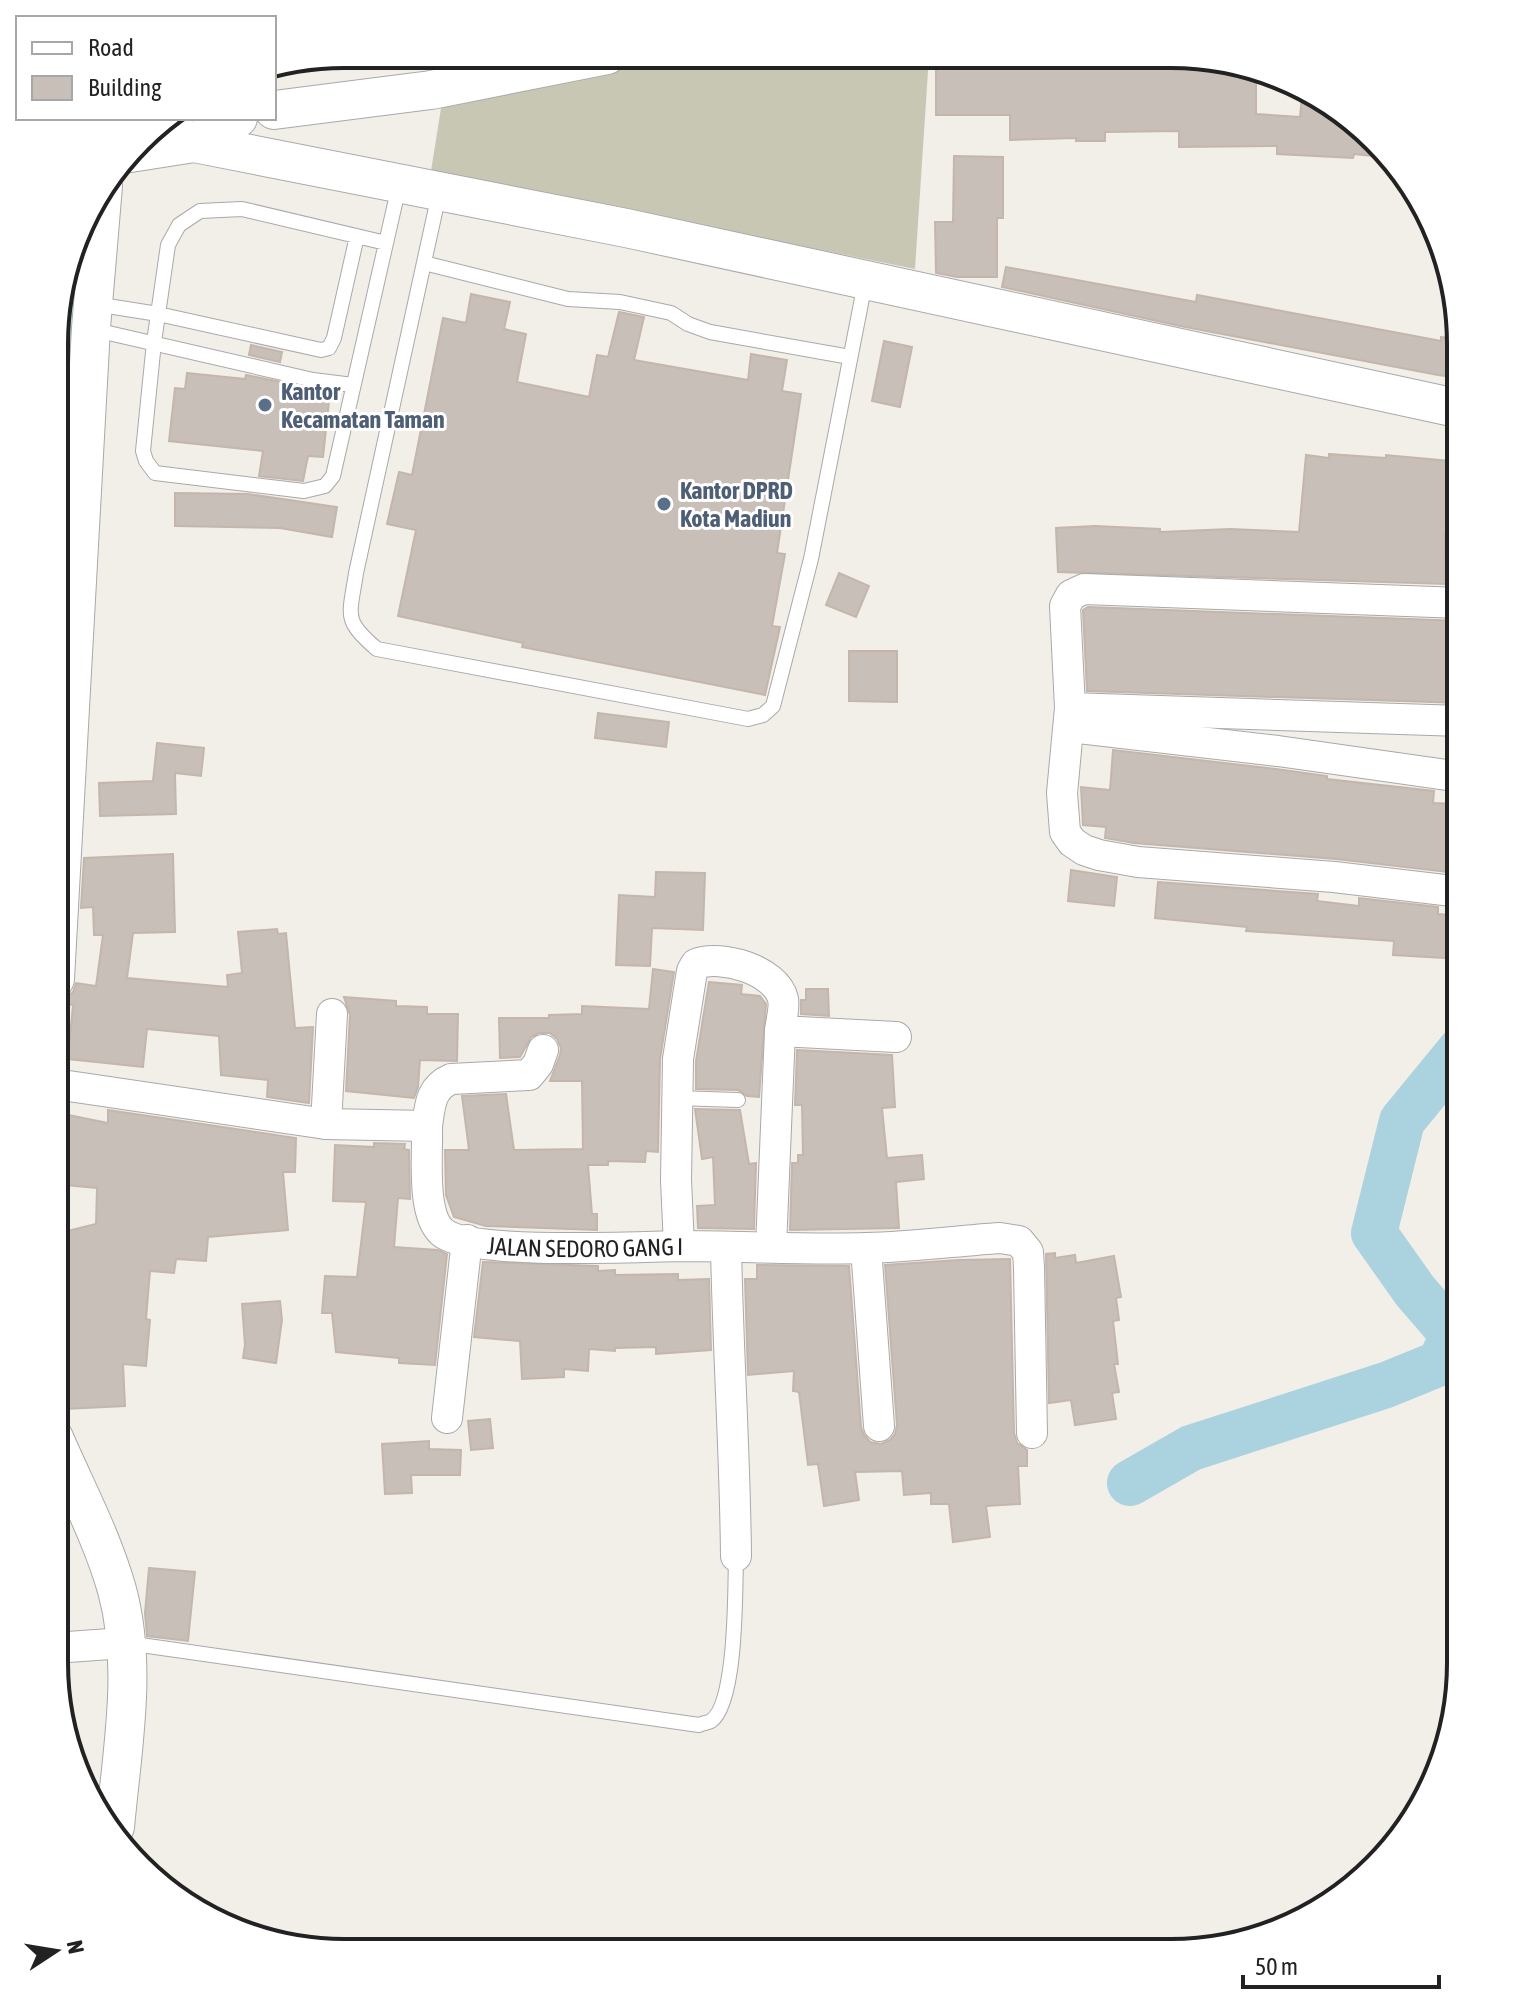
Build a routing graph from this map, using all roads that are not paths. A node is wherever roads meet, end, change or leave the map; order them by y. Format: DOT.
graph roads {
  1 [pos="539,68"];
  2 [pos="276,110"];
  3 [pos="234,120"];
  4 [pos="169,130"];
  5 [pos="194,143"];
  6 [pos="148,150"];
  7 [pos="400,182"];
  8 [pos="439,190"];
  9 [pos="101,214"];
  10 [pos="357,236"];
  11 [pos="386,243"];
  12 [pos="84,251"];
  13 [pos="424,263"];
  14 [pos="865,279"];
  15 [pos="94,302"];
  16 [pos="158,314"];
  17 [pos="154,342"];
  18 [pos="850,357"];
  19 [pos="353,385"];
  20 [pos="1447,406"];
  21 [pos="1447,602"];
  22 [pos="1070,718"];
  23 [pos="1447,721"];
  24 [pos="68,755"];
  25 [pos="1447,775"];
  26 [pos="1447,890"];
  27 [pos="332,1014"];
  28 [pos="780,1031"];
  29 [pos="896,1037"];
  30 [pos="543,1050"];
  31 [pos="68,1086"];
  32 [pos="676,1098"];
  33 [pos="738,1100"];
  34 [pos="326,1124"];
  35 [pos="427,1126"];
  36 [pos="467,1240"];
  37 [pos="679,1246"];
  38 [pos="771,1247"];
  39 [pos="726,1248"];
  40 [pos="866,1248"];
  41 [pos="447,1418"];
  42 [pos="879,1426"];
  43 [pos="1032,1433"];
  44 [pos="68,1471"];
  45 [pos="736,1556"];
  46 [pos="124,1643"];
  47 [pos="68,1647"];
  48 [pos="116,1818"];
  1 -- 2 [label="street"];
  3 -- 5 [label="street"];
  4 -- 5 [label="street"];
  5 -- 6 [label="street"];
  5 -- 7 [label="street"];
  7 -- 8 [label="street"];
  7 -- 11 [label="lane"];
  8 -- 13 [label="lane"];
  8 -- 14 [label="street"];
  9 -- 15 [label="street"];
  10 -- 11 [label="lane"];
  10 -- 16 [label="lane"];
  10 -- 16 [label="lane"];
  11 -- 19 [label="lane"];
  12 -- 15 [label="street"];
  13 -- 18 [label="lane"];
  13 -- 18 [label="lane"];
  14 -- 18 [label="lane"];
  14 -- 20 [label="street"];
  15 -- 16 [label="lane"];
  15 -- 17 [label="lane"];
  15 -- 24 [label="street"];
  16 -- 17 [label="lane"];
  17 -- 19 [label="lane"];
  17 -- 19 [label="lane"];
  21 -- 22 [label="street"];
  22 -- 23 [label="street"];
  22 -- 25 [label="street"];
  22 -- 26 [label="street"];
  27 -- 34 [label="street"];
  28 -- 29 [label="street"];
  28 -- 32 [label="street"];
  28 -- 38 [label="street"];
  30 -- 35 [label="street, JALAN SEDORO GANG I"];
  31 -- 34 [label="street"];
  32 -- 33 [label="lane"];
  32 -- 37 [label="street"];
  34 -- 35 [label="street"];
  35 -- 36 [label="street, JALAN SEDORO GANG I"];
  36 -- 37 [label="street, JALAN SEDORO GANG I"];
  36 -- 41 [label="street"];
  37 -- 39 [label="street, JALAN SEDORO GANG I"];
  38 -- 39 [label="street, JALAN SEDORO GANG I"];
  38 -- 40 [label="street, JALAN SEDORO GANG I"];
  39 -- 45 [label="street"];
  40 -- 42 [label="street"];
  40 -- 43 [label="street, JALAN SEDORO GANG I"];
  44 -- 46 [label="street"];
  45 -- 46 [label="lane"];
  46 -- 47 [label="street"];
  46 -- 48 [label="street"];
}
